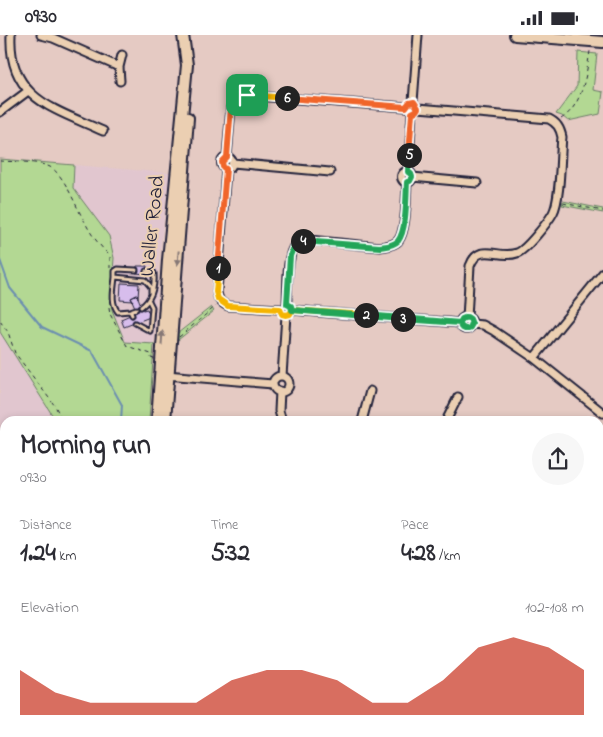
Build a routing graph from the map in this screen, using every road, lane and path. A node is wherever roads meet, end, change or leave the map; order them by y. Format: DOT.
graph roads {
  1 [pos="11,35"];
  2 [pos="41,35"];
  3 [pos="183,35"];
  4 [pos="191,35"];
  5 [pos="418,35"];
  6 [pos="515,35"];
  7 [pos="559,37"];
  8 [pos="603,42"];
  9 [pos="590,51"];
  10 [pos="122,55"];
  11 [pos="119,67"];
  12 [pos="120,81"];
  13 [pos="28,91"];
  14 [pos="412,110"];
  15 [pos="0,112"];
  16 [pos="555,122"];
  17 [pos="103,131"];
  18 [pos="227,157"];
  19 [pos="0,161"];
  20 [pos="233,163"];
  21 [pos="226,169"];
  22 [pos="330,172"];
  23 [pos="409,177"];
  24 [pos="477,183"];
  25 [pos="557,201"];
  26 [pos="178,206"];
  27 [pos="603,211"];
  28 [pos="136,270"];
  29 [pos="146,271"];
  30 [pos="110,272"];
  31 [pos="603,273"];
  32 [pos="114,277"];
  33 [pos="151,293"];
  34 [pos="109,301"];
  35 [pos="149,301"];
  36 [pos="221,302"];
  37 [pos="141,307"];
  38 [pos="136,309"];
  39 [pos="289,310"];
  40 [pos="467,317"];
  41 [pos="0,321"];
  42 [pos="135,323"];
  43 [pos="460,323"];
  44 [pos="472,324"];
  45 [pos="176,340"];
  46 [pos="534,358"];
  47 [pos="154,359"];
  48 [pos="164,375"];
  49 [pos="282,376"];
  50 [pos="273,384"];
  51 [pos="280,391"];
  52 [pos="370,391"];
  53 [pos="458,397"];
  54 [pos="603,413"];
  55 [pos="60,416"];
  56 [pos="158,416"];
  57 [pos="165,416"];
  58 [pos="280,416"];
  59 [pos="363,416"];
  60 [pos="448,416"];
  1 -- 13 [label="street"];
  2 -- 11 [label="street"];
  3 -- 26 [label="street, Waller Road"];
  4 -- 26 [label="street, Waller Road"];
  5 -- 14 [label="street"];
  6 -- 7 [label="street"];
  7 -- 8 [label="street"];
  9 -- 16 [label="path"];
  10 -- 11 [label="street"];
  11 -- 12 [label="street"];
  13 -- 15 [label="street"];
  13 -- 17 [label="street"];
  14 -- 16 [label="street"];
  14 -- 18 [label="street"];
  14 -- 23 [label="street"];
  16 -- 25 [label="street"];
  18 -- 20 [label="street"];
  18 -- 21 [label="street"];
  19 -- 30 [label="path"];
  20 -- 21 [label="street"];
  20 -- 22 [label="street"];
  21 -- 36 [label="street"];
  23 -- 24 [label="street"];
  23 -- 39 [label="street"];
  25 -- 27 [label="path"];
  25 -- 40 [label="street"];
  26 -- 48 [label="street, Waller Road"];
  28 -- 32 [label="lane"];
  29 -- 33 [label="lane"];
  31 -- 46 [label="street"];
  32 -- 33 [label="lane"];
  32 -- 38 [label="lane"];
  33 -- 35 [label="lane"];
  34 -- 47 [label="path"];
  35 -- 37 [label="lane"];
  35 -- 42 [label="lane"];
  36 -- 39 [label="street"];
  36 -- 45 [label="path"];
  39 -- 43 [label="street"];
  39 -- 49 [label="street"];
  40 -- 43 [label="street"];
  40 -- 44 [label="street"];
  41 -- 55 [label="path"];
  43 -- 44 [label="street"];
  44 -- 46 [label="street"];
  46 -- 54 [label="street"];
  48 -- 50 [label="street"];
  48 -- 56 [label="street, Waller Road"];
  48 -- 57 [label="street, Waller Road"];
  49 -- 50 [label="street"];
  49 -- 51 [label="street"];
  50 -- 51 [label="street"];
  51 -- 58 [label="street"];
  52 -- 59 [label="street"];
  53 -- 60 [label="street"];
}
